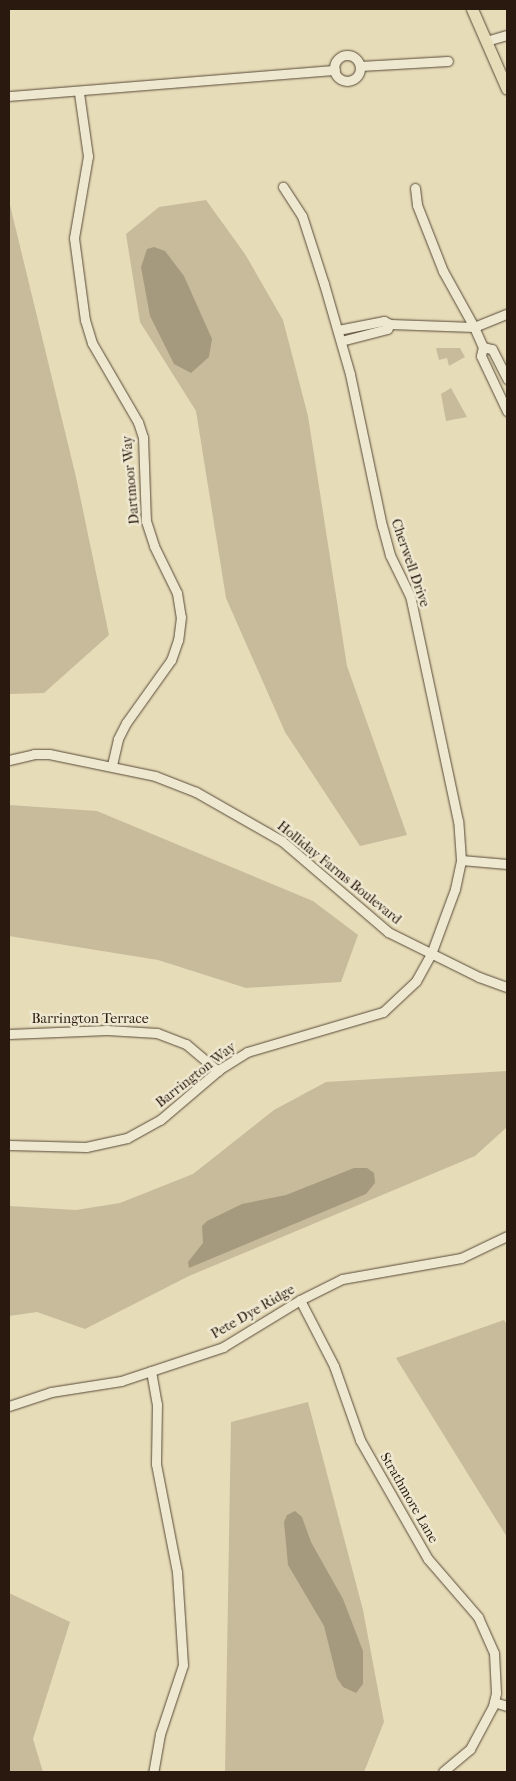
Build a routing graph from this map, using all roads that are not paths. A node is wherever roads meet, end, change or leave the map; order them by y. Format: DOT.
graph roads {
  1 [pos="472,9"];
  2 [pos="507,35"];
  3 [pos="486,41"];
  4 [pos="448,61"];
  5 [pos="360,66"];
  6 [pos="335,70"];
  7 [pos="507,89"];
  8 [pos="78,93"];
  9 [pos="9,96"];
  10 [pos="283,187"];
  11 [pos="415,188"];
  12 [pos="507,314"];
  13 [pos="390,324"];
  14 [pos="474,326"];
  15 [pos="338,330"];
  16 [pos="341,342"];
  17 [pos="483,347"];
  18 [pos="507,379"];
  19 [pos="507,411"];
  20 [pos="9,760"];
  21 [pos="112,766"];
  22 [pos="461,860"];
  23 [pos="507,864"];
  24 [pos="431,954"];
  25 [pos="507,986"];
  26 [pos="9,1034"];
  27 [pos="218,1071"];
  28 [pos="9,1146"];
  29 [pos="507,1236"];
  30 [pos="300,1300"];
  31 [pos="151,1371"];
  32 [pos="9,1406"];
  33 [pos="494,1702"];
  34 [pos="507,1706"];
  35 [pos="154,1772"];
  36 [pos="442,1772"];
  1 -- 3 [label="main road"];
  2 -- 3 [label="street"];
  3 -- 7 [label="main road"];
  4 -- 5 [label="street"];
  5 -- 6 [label="street"];
  5 -- 6 [label="street"];
  6 -- 8 [label="street"];
  8 -- 9 [label="street"];
  8 -- 21 [label="street, Dartmoor Way"];
  10 -- 15 [label="street, Cherwell Drive"];
  11 -- 14 [label="street"];
  12 -- 14 [label="street"];
  13 -- 14 [label="street"];
  13 -- 15 [label="street"];
  13 -- 16 [label="street"];
  14 -- 17 [label="street"];
  15 -- 16 [label="street, Cherwell Drive"];
  16 -- 22 [label="street, Cherwell Drive"];
  17 -- 18 [label="street"];
  17 -- 19 [label="street"];
  20 -- 21 [label="street, Holliday Farms Boulevard"];
  21 -- 24 [label="street, Holliday Farms Boulevard"];
  22 -- 23 [label="street"];
  22 -- 24 [label="street, Cherwell Drive"];
  24 -- 25 [label="street, Holliday Farms Boulevard"];
  24 -- 27 [label="street, Barrington Way"];
  26 -- 27 [label="street, Barrington Terrace"];
  27 -- 28 [label="street, Barrington Way"];
  29 -- 30 [label="street, Pete Dye Ridge"];
  30 -- 31 [label="street, Pete Dye Ridge"];
  30 -- 33 [label="street, Strathmore Lane"];
  31 -- 32 [label="street, Pete Dye Ridge"];
  31 -- 35 [label="street"];
  33 -- 34 [label="street"];
  33 -- 36 [label="street, Strathmore Lane"];
}
